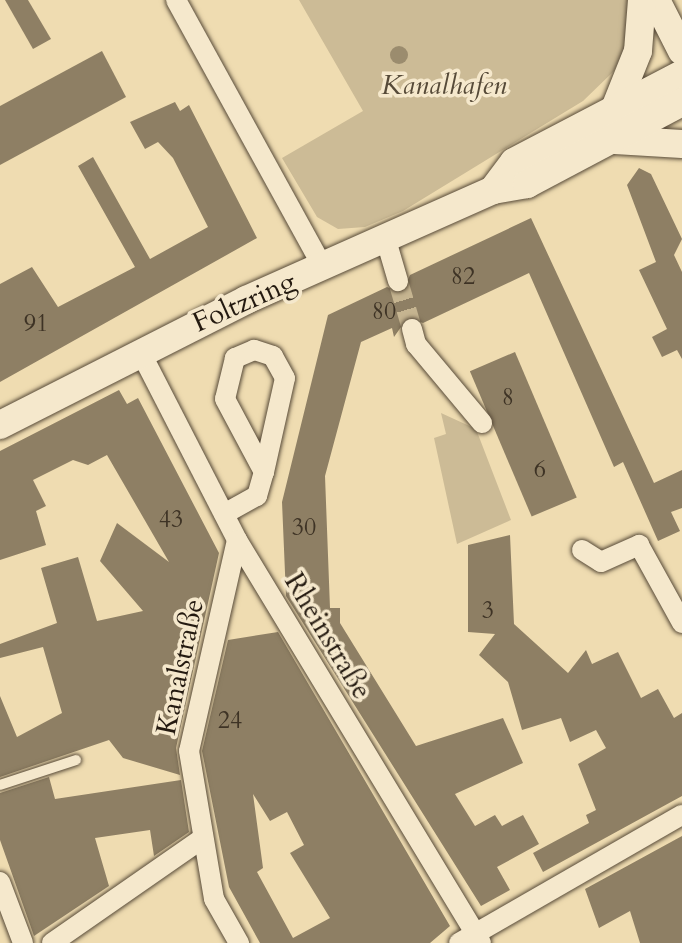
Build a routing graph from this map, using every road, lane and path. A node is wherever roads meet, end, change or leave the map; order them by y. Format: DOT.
graph roads {
  1 [pos="176,0"];
  2 [pos="642,0"];
  3 [pos="656,0"];
  4 [pos="682,51"];
  5 [pos="682,74"];
  6 [pos="682,102"];
  7 [pos="616,106"];
  8 [pos="606,141"];
  9 [pos="682,144"];
  10 [pos="493,190"];
  11 [pos="386,240"];
  12 [pos="323,267"];
  13 [pos="398,281"];
  14 [pos="412,329"];
  15 [pos="140,351"];
  16 [pos="482,423"];
  17 [pos="0,425"];
  18 [pos="264,472"];
  19 [pos="224,514"];
  20 [pos="237,540"];
  21 [pos="582,550"];
  22 [pos="682,623"];
  23 [pos="76,760"];
  24 [pos="0,785"];
  25 [pos="682,815"];
  26 [pos="203,838"];
  27 [pos="0,882"];
  28 [pos="471,939"];
  29 [pos="23,943"];
  30 [pos="52,943"];
  31 [pos="239,943"];
  1 -- 12 [label="street"];
  2 -- 7 [label="street"];
  3 -- 4 [label="street"];
  5 -- 7 [label="street, Foltzring"];
  6 -- 8 [label="street, Foltzring"];
  7 -- 10 [label="street, Foltzring"];
  8 -- 9 [label="street"];
  8 -- 10 [label="street, Foltzring"];
  10 -- 11 [label="street, Foltzring"];
  11 -- 12 [label="street, Foltzring"];
  11 -- 13 [label="street"];
  12 -- 15 [label="street, Foltzring"];
  14 -- 16 [label="street"];
  15 -- 17 [label="street, Foltzring"];
  15 -- 19 [label="street, Rheinstraße"];
  18 -- 18 [label="street"];
  18 -- 19 [label="street"];
  19 -- 20 [label="street, Rheinstraße"];
  20 -- 26 [label="street, Kanalstraße"];
  20 -- 28 [label="street, Rheinstraße"];
  21 -- 22 [label="street"];
  23 -- 24 [label="lane"];
  25 -- 28 [label="street"];
  26 -- 30 [label="street"];
  26 -- 31 [label="street, Kanalstraße"];
  27 -- 29 [label="street"];
}
